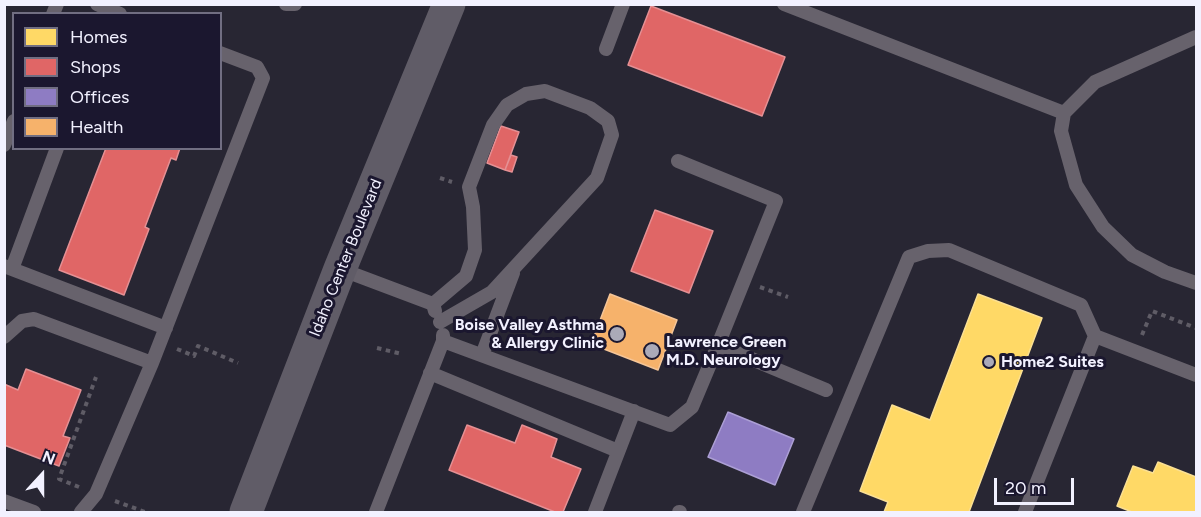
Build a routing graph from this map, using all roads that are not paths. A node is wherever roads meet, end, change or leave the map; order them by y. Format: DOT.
graph roads {
  1 [pos="286,4"];
  2 [pos="295,4"];
  3 [pos="449,4"];
  4 [pos="622,4"];
  5 [pos="784,4"];
  6 [pos="829,4"];
  7 [pos="824,18"];
  8 [pos="1197,37"];
  9 [pos="606,49"];
  10 [pos="222,54"];
  11 [pos="1064,113"];
  12 [pos="12,126"];
  13 [pos="4,145"];
  14 [pos="56,150"];
  15 [pos="678,161"];
  16 [pos="515,266"];
  17 [pos="8,267"];
  18 [pos="340,269"];
  19 [pos="1197,284"];
  20 [pos="433,304"];
  21 [pos="440,322"];
  22 [pos="166,328"];
  23 [pos="5,335"];
  24 [pos="1095,336"];
  25 [pos="443,341"];
  26 [pos="718,345"];
  27 [pos="482,355"];
  28 [pos="152,363"];
  29 [pos="430,373"];
  30 [pos="1197,375"];
  31 [pos="826,390"];
  32 [pos="634,411"];
  33 [pos="618,452"];
  34 [pos="262,472"];
  35 [pos="4,501"];
  36 [pos="34,513"];
  37 [pos="81,513"];
  38 [pos="246,513"];
  39 [pos="261,513"];
  40 [pos="376,513"];
  41 [pos="595,513"];
  42 [pos="804,513"];
  43 [pos="1025,513"];
  1 -- 2 [label="lane"];
  3 -- 18 [label="main road, Idaho Center Boulevard"];
  4 -- 9 [label="lane"];
  5 -- 7 [label="lane"];
  6 -- 7 [label="lane"];
  7 -- 11 [label="lane"];
  8 -- 11 [label="lane"];
  10 -- 22 [label="lane"];
  11 -- 19 [label="lane"];
  12 -- 13 [label="lane"];
  14 -- 17 [label="lane"];
  15 -- 26 [label="lane"];
  16 -- 20 [label="lane"];
  16 -- 21 [label="lane"];
  16 -- 27 [label="lane"];
  17 -- 22 [label="lane"];
  18 -- 20 [label="lane"];
  18 -- 34 [label="main road, Idaho Center Boulevard"];
  20 -- 21 [label="lane"];
  21 -- 25 [label="lane"];
  22 -- 28 [label="lane"];
  23 -- 28 [label="lane"];
  24 -- 30 [label="lane"];
  24 -- 42 [label="lane"];
  24 -- 43 [label="lane"];
  25 -- 27 [label="lane"];
  25 -- 29 [label="lane"];
  26 -- 31 [label="lane"];
  26 -- 32 [label="lane"];
  27 -- 32 [label="lane"];
  28 -- 37 [label="lane"];
  29 -- 33 [label="lane"];
  29 -- 40 [label="lane"];
  32 -- 33 [label="lane"];
  33 -- 41 [label="lane"];
  34 -- 38 [label="main road, Idaho Center Boulevard"];
  34 -- 39 [label="main road"];
  35 -- 36 [label="lane"];
}
